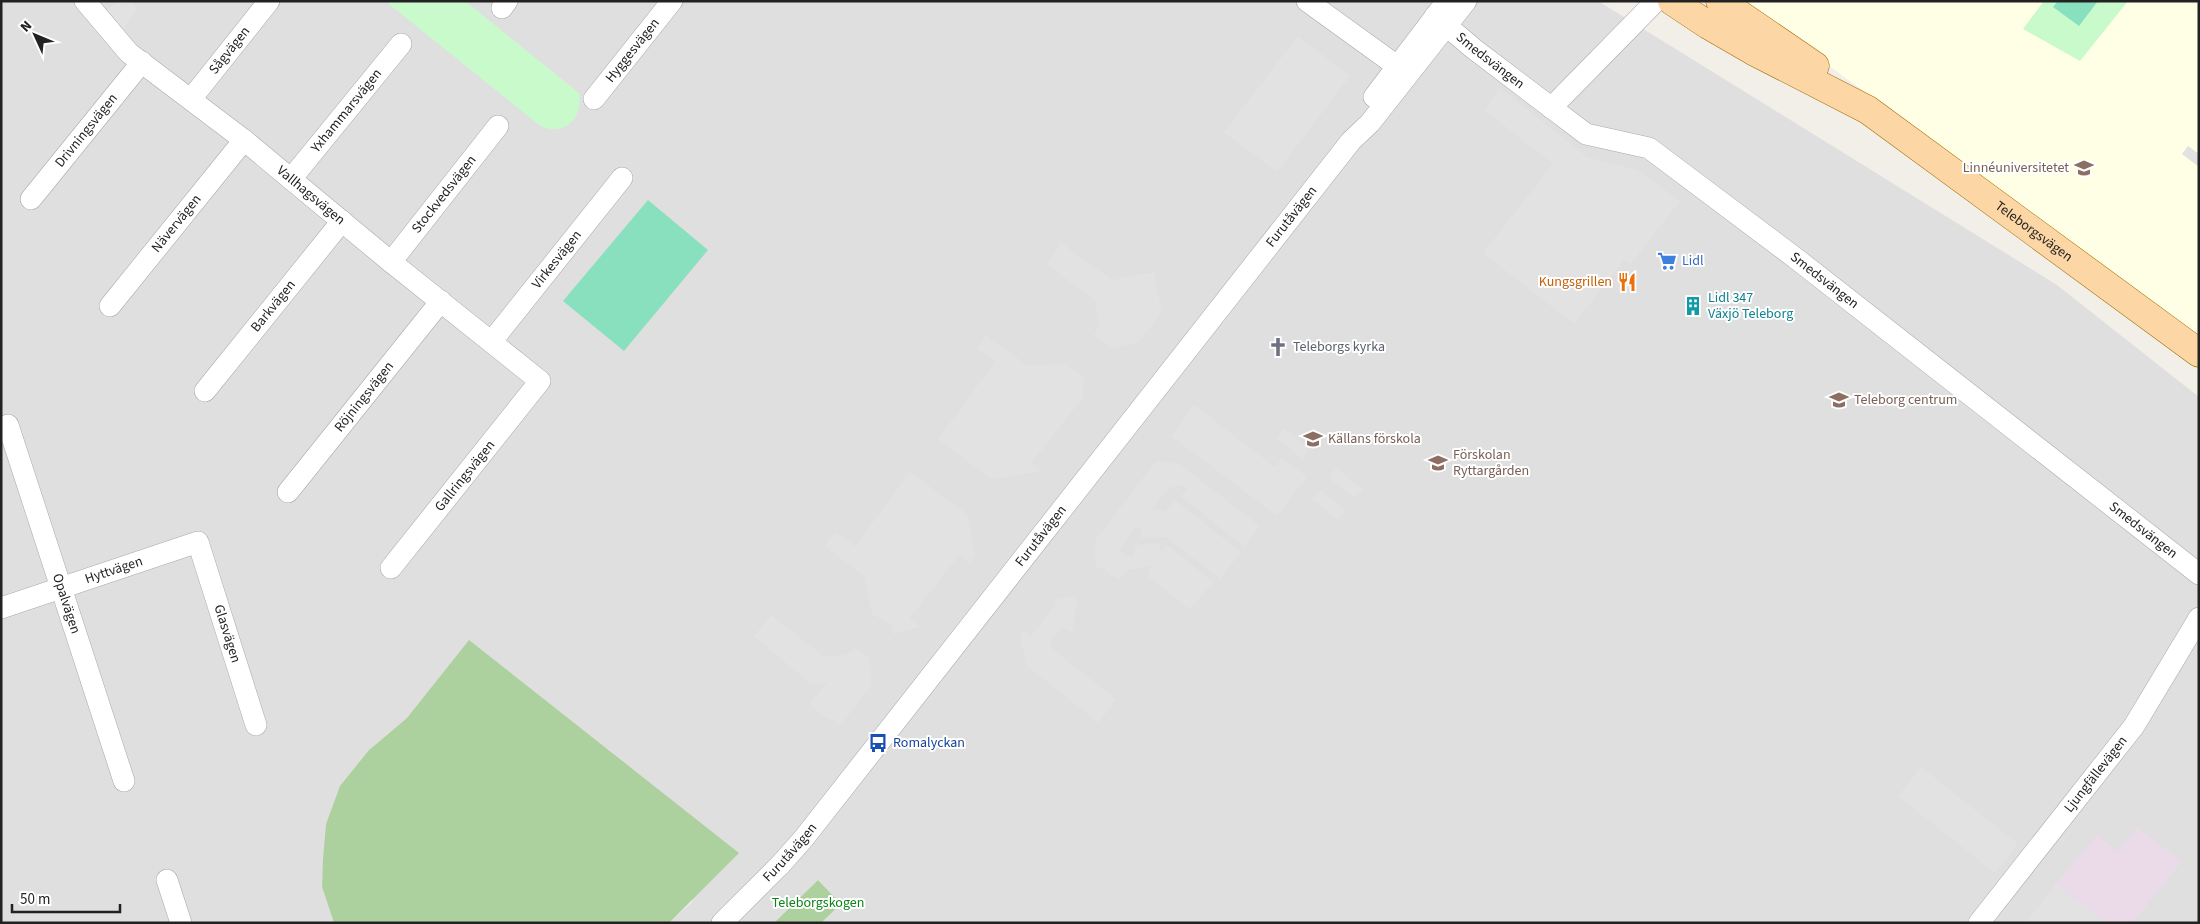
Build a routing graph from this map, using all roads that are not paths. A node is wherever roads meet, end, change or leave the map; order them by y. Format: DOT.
graph roads {
  1 [pos="85,1"];
  2 [pos="269,1"];
  3 [pos="672,1"];
  4 [pos="1307,1"];
  5 [pos="1466,1"];
  6 [pos="1656,1"];
  7 [pos="1672,1"];
  8 [pos="1720,1"];
  9 [pos="1443,14"];
  10 [pos="401,44"];
  11 [pos="142,62"];
  12 [pos="1403,70"];
  13 [pos="190,99"];
  14 [pos="594,99"];
  15 [pos="1551,108"];
  16 [pos="1868,110"];
  17 [pos="498,126"];
  18 [pos="244,140"];
  19 [pos="622,178"];
  20 [pos="291,179"];
  21 [pos="31,199"];
  22 [pos="342,221"];
  23 [pos="391,262"];
  24 [pos="440,301"];
  25 [pos="110,306"];
  26 [pos="492,341"];
  27 [pos="2199,353"];
  28 [pos="538,384"];
  29 [pos="205,391"];
  30 [pos="8,425"];
  31 [pos="288,492"];
  32 [pos="198,542"];
  33 [pos="391,568"];
  34 [pos="2199,574"];
  35 [pos="61,588"];
  36 [pos="1,608"];
  37 [pos="2199,618"];
  38 [pos="256,725"];
  39 [pos="124,780"];
  40 [pos="168,880"];
  41 [pos="181,923"];
  42 [pos="722,923"];
  43 [pos="1979,923"];
  1 -- 11 [label="street, Vallhagsvägen"];
  2 -- 13 [label="street, Sågvägen"];
  3 -- 14 [label="street, Hyggesvägen"];
  4 -- 12 [label="street"];
  5 -- 9 [label="street, Furutåvägen"];
  6 -- 15 [label="street"];
  7 -- 16 [label="main road, Teleborgsvägen"];
  8 -- 16 [label="main road, Teleborgsvägen"];
  9 -- 12 [label="street, Furutåvägen"];
  9 -- 15 [label="street, Smedsvängen"];
  10 -- 20 [label="street, Yxhammarsvägen"];
  11 -- 13 [label="street, Vallhagsvägen"];
  11 -- 21 [label="street, Drivningsvägen"];
  12 -- 42 [label="street, Furutåvägen"];
  13 -- 18 [label="street, Vallhagsvägen"];
  15 -- 34 [label="street, Smedsvängen"];
  16 -- 27 [label="main road, Teleborgsvägen"];
  17 -- 23 [label="street, Stockvedsvägen"];
  18 -- 20 [label="street, Vallhagsvägen"];
  18 -- 25 [label="street, Nävervägen"];
  19 -- 26 [label="street, Virkesvägen"];
  20 -- 22 [label="street, Vallhagsvägen"];
  22 -- 23 [label="street, Vallhagsvägen"];
  22 -- 29 [label="street, Barkvägen"];
  23 -- 24 [label="street, Vallhagsvägen"];
  24 -- 26 [label="street, Vallhagsvägen"];
  24 -- 31 [label="street, Röjningsvägen"];
  26 -- 28 [label="street, Vallhagsvägen"];
  28 -- 33 [label="street, Gallringsvägen"];
  30 -- 35 [label="street, Opalvägen"];
  32 -- 35 [label="street, Hyttvägen"];
  32 -- 38 [label="street, Glasvägen"];
  35 -- 36 [label="street, Hyttvägen"];
  35 -- 39 [label="street, Opalvägen"];
  37 -- 43 [label="street, Ljungfällevägen"];
  40 -- 41 [label="street"];
}
